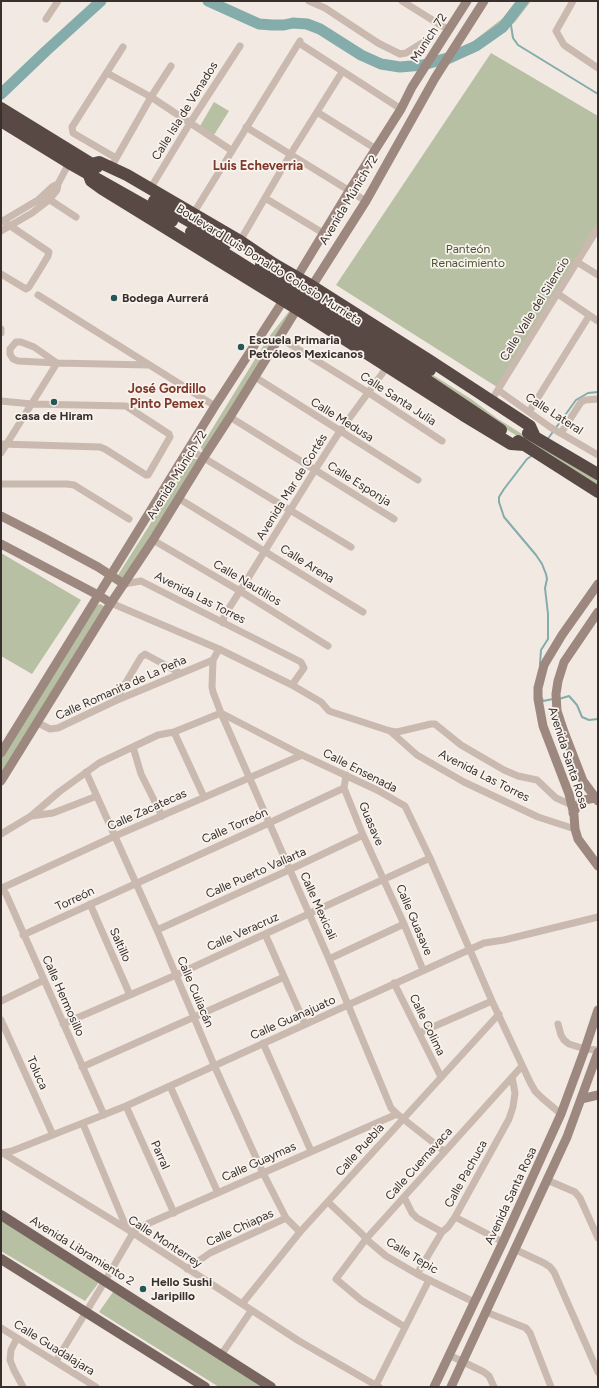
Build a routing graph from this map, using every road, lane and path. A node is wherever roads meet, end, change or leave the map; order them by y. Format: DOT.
graph roads {
  1 [pos="58,1"];
  2 [pos="309,1"];
  3 [pos="402,1"];
  4 [pos="467,1"];
  5 [pos="484,1"];
  6 [pos="573,1"];
  7 [pos="317,3"];
  8 [pos="46,19"];
  9 [pos="450,29"];
  10 [pos="422,43"];
  11 [pos="240,46"];
  12 [pos="123,47"];
  13 [pos="171,66"];
  14 [pos="598,68"];
  15 [pos="342,72"];
  16 [pos="107,73"];
  17 [pos="412,87"];
  18 [pos="151,97"];
  19 [pos="1,108"];
  20 [pos="401,109"];
  21 [pos="317,112"];
  22 [pos="8,121"];
  23 [pos="190,122"];
  24 [pos="246,127"];
  25 [pos="376,148"];
  26 [pos="231,150"];
  27 [pos="290,155"];
  28 [pos="69,163"];
  29 [pos="114,163"];
  30 [pos="89,168"];
  31 [pos="150,189"];
  32 [pos="349,191"];
  33 [pos="47,198"];
  34 [pos="265,198"];
  35 [pos="366,201"];
  36 [pos="76,217"];
  37 [pos="2,222"];
  38 [pos="193,224"];
  39 [pos="11,226"];
  40 [pos="598,229"];
  41 [pos="1,231"];
  42 [pos="323,233"];
  43 [pos="240,241"];
  44 [pos="577,262"];
  45 [pos="274,264"];
  46 [pos="1,274"];
  47 [pos="598,275"];
  48 [pos="297,277"];
  49 [pos="257,285"];
  50 [pos="312,286"];
  51 [pos="558,294"];
  52 [pos="38,295"];
  53 [pos="283,301"];
  54 [pos="346,308"];
  55 [pos="297,309"];
  56 [pos="590,316"];
  57 [pos="598,321"];
  58 [pos="1,329"];
  59 [pos="328,329"];
  60 [pos="1,333"];
  61 [pos="280,338"];
  62 [pos="57,363"];
  63 [pos="148,365"];
  64 [pos="387,367"];
  65 [pos="427,374"];
  66 [pos="255,377"];
  67 [pos="498,390"];
  68 [pos="369,393"];
  69 [pos="598,399"];
  70 [pos="1,401"];
  71 [pos="491,401"];
  72 [pos="32,404"];
  73 [pos="216,406"];
  74 [pos="529,412"];
  75 [pos="230,417"];
  76 [pos="556,430"];
  77 [pos="340,431"];
  78 [pos="538,438"];
  79 [pos="442,441"];
  80 [pos="3,444"];
  81 [pos="528,447"];
  82 [pos="189,448"];
  83 [pos="1,453"];
  84 [pos="598,455"];
  85 [pos="204,457"];
  86 [pos="315,470"];
  87 [pos="598,474"];
  88 [pos="418,480"];
  89 [pos="1,484"];
  90 [pos="598,492"];
  91 [pos="178,498"];
  92 [pos="290,510"];
  93 [pos="1,516"];
  94 [pos="129,519"];
  95 [pos="394,519"];
  96 [pos="153,540"];
  97 [pos="1,544"];
  98 [pos="351,547"];
  99 [pos="265,551"];
  100 [pos="112,574"];
  101 [pos="124,584"];
  102 [pos="598,584"];
  103 [pos="240,591"];
  104 [pos="98,595"];
  105 [pos="111,603"];
  106 [pos="363,612"];
  107 [pos="598,612"];
  108 [pos="223,623"];
  109 [pos="328,646"];
  110 [pos="219,649"];
  111 [pos="213,660"];
  112 [pos="180,673"];
  113 [pos="292,684"];
  114 [pos="115,701"];
  115 [pos="221,713"];
  116 [pos="38,723"];
  117 [pos="390,731"];
  118 [pos="174,732"];
  119 [pos="133,746"];
  120 [pos="2,747"];
  121 [pos="302,755"];
  122 [pos="86,772"];
  123 [pos="346,776"];
  124 [pos="249,778"];
  125 [pos="1,781"];
  126 [pos="344,788"];
  127 [pos="97,796"];
  128 [pos="204,797"];
  129 [pos="597,800"];
  130 [pos="573,809"];
  131 [pos="31,816"];
  132 [pos="162,816"];
  133 [pos="269,823"];
  134 [pos="575,829"];
  135 [pos="1,834"];
  136 [pos="364,835"];
  137 [pos="115,836"];
  138 [pos="594,856"];
  139 [pos="430,858"];
  140 [pos="598,866"];
  141 [pos="289,870"];
  142 [pos="384,880"];
  143 [pos="135,883"];
  144 [pos="2,887"];
  145 [pos="90,904"];
  146 [pos="310,914"];
  147 [pos="598,917"];
  148 [pos="404,924"];
  149 [pos="157,930"];
  150 [pos="265,934"];
  151 [pos="23,935"];
  152 [pos="470,949"];
  153 [pos="329,959"];
  154 [pos="423,970"];
  155 [pos="176,975"];
  156 [pos="284,977"];
  157 [pos="44,980"];
  158 [pos="394,983"];
  159 [pos="130,995"];
  160 [pos="1,1001"];
  161 [pos="492,1001"];
  162 [pos="348,1005"];
  163 [pos="598,1010"];
  164 [pos="499,1014"];
  165 [pos="193,1018"];
  166 [pos="1,1020"];
  167 [pos="63,1024"];
  168 [pos="305,1024"];
  169 [pos="558,1024"];
  170 [pos="419,1033"];
  171 [pos="263,1043"];
  172 [pos="586,1049"];
  173 [pos="598,1051"];
  174 [pos="214,1065"];
  175 [pos="82,1066"];
  176 [pos="522,1066"];
  177 [pos="441,1077"];
  178 [pos="512,1077"];
  179 [pos="170,1086"];
  180 [pos="598,1094"];
  181 [pos="581,1099"];
  182 [pos="126,1106"];
  183 [pos="397,1114"];
  184 [pos="562,1114"];
  185 [pos="104,1115"];
  186 [pos="404,1119"];
  187 [pos="83,1124"];
  188 [pos="53,1135"];
  189 [pos="311,1151"];
  190 [pos="444,1152"];
  191 [pos="1,1153"];
  192 [pos="263,1173"];
  193 [pos="547,1180"];
  194 [pos="218,1193"];
  195 [pos="404,1198"];
  196 [pos="328,1202"];
  197 [pos="174,1213"];
  198 [pos="1,1215"];
  199 [pos="286,1218"];
  200 [pos="455,1218"];
  201 [pos="130,1231"];
  202 [pos="300,1232"];
  203 [pos="442,1232"];
  204 [pos="598,1238"];
  205 [pos="366,1240"];
  206 [pos="503,1242"];
  207 [pos="514,1248"];
  208 [pos="1,1259"];
  209 [pos="187,1269"];
  210 [pos="417,1274"];
  211 [pos="429,1280"];
  212 [pos="105,1281"];
  213 [pos="474,1302"];
  214 [pos="242,1304"];
  215 [pos="251,1311"];
  216 [pos="86,1312"];
  217 [pos="486,1312"];
  218 [pos="1,1328"];
  219 [pos="404,1328"];
  220 [pos="18,1338"];
  221 [pos="221,1355"];
  222 [pos="449,1355"];
  223 [pos="56,1361"];
  224 [pos="462,1362"];
  225 [pos="598,1372"];
  226 [pos="377,1386"];
  227 [pos="23,1387"];
  228 [pos="96,1387"];
  229 [pos="205,1387"];
  230 [pos="271,1387"];
  231 [pos="434,1387"];
  232 [pos="451,1387"];
  233 [pos="494,1387"];
  234 [pos="551,1387"];
  1 -- 8 [label="street"];
  2 -- 7 [label="street"];
  3 -- 9 [label="street"];
  4 -- 9 [label="main road, Munich 72"];
  5 -- 35 [label="main road, Avenida Múnich 72"];
  6 -- 14 [label="street"];
  7 -- 10 [label="street"];
  9 -- 17 [label="main road, Munich 72"];
  11 -- 23 [label="street, Calle Isla de Venados"];
  12 -- 16 [label="street"];
  13 -- 18 [label="street"];
  15 -- 20 [label="street"];
  15 -- 21 [label="street"];
  15 -- 24 [label="street"];
  16 -- 18 [label="street"];
  16 -- 29 [label="street"];
  17 -- 20 [label="main road, Avenida Múnich 72"];
  18 -- 23 [label="street"];
  18 -- 29 [label="street"];
  19 -- 22 [label="highway, Boulevard Luis Donaldo Colosio Murrieta"];
  20 -- 25 [label="main road, Avenida Múnich 72"];
  21 -- 25 [label="street"];
  21 -- 27 [label="street"];
  22 -- 28 [label="highway, Boulevard Luis Donaldo Colosio Murrieta"];
  22 -- 30 [label="highway, Boulevard Luis Donaldo Colosio Murrieta"];
  23 -- 26 [label="street"];
  23 -- 31 [label="street, Calle Isla de Venados"];
  24 -- 26 [label="street"];
  24 -- 27 [label="street"];
  25 -- 32 [label="main road, Avenida Múnich 72"];
  26 -- 38 [label="street"];
  27 -- 32 [label="street"];
  27 -- 34 [label="street"];
  28 -- 30 [label="highway, Boulevard Luis Donaldo Colosio Murrieta"];
  28 -- 33 [label="street"];
  29 -- 30 [label="highway"];
  29 -- 31 [label="highway"];
  30 -- 38 [label="highway, Boulevard Luis Donaldo Colosio Murrieta"];
  30 -- 49 [label="highway"];
  31 -- 38 [label="highway"];
  32 -- 35 [label="street"];
  32 -- 42 [label="main road, Avenida Múnich 72"];
  33 -- 36 [label="street"];
  33 -- 37 [label="street"];
  33 -- 39 [label="street"];
  34 -- 42 [label="street"];
  34 -- 43 [label="street"];
  35 -- 50 [label="main road, Avenida Múnich 72"];
  37 -- 39 [label="street"];
  38 -- 43 [label="highway"];
  38 -- 65 [label="highway, Boulevard Luis Donaldo Colosio Murrieta, bridge"];
  39 -- 41 [label="street"];
  39 -- 46 [label="street"];
  40 -- 44 [label="street, Calle Valle del Silencio"];
  42 -- 48 [label="main road, Avenida Múnich 72"];
  43 -- 45 [label="highway"];
  44 -- 47 [label="street"];
  44 -- 51 [label="street, Calle Valle del Silencio"];
  45 -- 48 [label="highway"];
  45 -- 49 [label="highway"];
  48 -- 50 [label="highway"];
  48 -- 53 [label="highway, Avenida Múnich 72"];
  49 -- 53 [label="highway"];
  50 -- 54 [label="highway"];
  50 -- 55 [label="highway, Avenida Múnich 72"];
  51 -- 56 [label="street"];
  51 -- 67 [label="street, Calle Valle del Silencio"];
  52 -- 63 [label="street"];
  53 -- 55 [label="highway"];
  53 -- 73 [label="main road, Avenida Múnich 72"];
  54 -- 59 [label="highway"];
  54 -- 71 [label="highway"];
  55 -- 59 [label="highway"];
  55 -- 61 [label="main road, Avenida Múnich 72"];
  56 -- 57 [label="street"];
  56 -- 74 [label="street"];
  58 -- 60 [label="street"];
  59 -- 64 [label="highway"];
  61 -- 66 [label="main road, Avenida Múnich 72"];
  61 -- 68 [label="street, Calle Santa Julia"];
  62 -- 62 [label="street"];
  62 -- 63 [label="street"];
  62 -- 72 [label="street"];
  63 -- 73 [label="street"];
  64 -- 68 [label="street, Avenida Mar de Cortés"];
  64 -- 81 [label="highway"];
  65 -- 78 [label="highway, Boulevard Luis Donaldo Colosio Murrieta"];
  65 -- 81 [label="highway, Boulevard Luis Donaldo Colosio Murrieta"];
  66 -- 75 [label="main road, Avenida Múnich 72"];
  66 -- 77 [label="street, Calle Medusa"];
  67 -- 71 [label="street, Calle Valle del Silencio"];
  67 -- 74 [label="street, Calle Lateral"];
  68 -- 77 [label="street, Avenida Mar de Cortés"];
  68 -- 79 [label="street, Calle Santa Julia"];
  69 -- 76 [label="street"];
  70 -- 72 [label="street"];
  71 -- 78 [label="highway"];
  72 -- 80 [label="street"];
  72 -- 80 [label="street"];
  73 -- 82 [label="main road, Avenida Múnich 72"];
  74 -- 76 [label="street, Calle Lateral"];
  75 -- 85 [label="main road, Avenida Múnich 72"];
  75 -- 86 [label="street, Calle Esponja"];
  76 -- 84 [label="street, Calle Lateral"];
  77 -- 86 [label="street, Avenida Mar de Cortés"];
  77 -- 88 [label="street, Calle Medusa"];
  78 -- 87 [label="highway, Boulevard Luis Donaldo Colosio Murrieta"];
  80 -- 83 [label="street"];
  81 -- 90 [label="highway, Boulevard Luis Donaldo Colosio Murrieta"];
  82 -- 85 [label="street"];
  82 -- 100 [label="main road, Avenida Múnich 72"];
  85 -- 91 [label="main road, Avenida Múnich 72"];
  85 -- 92 [label="street"];
  86 -- 92 [label="street, Avenida Mar de Cortés"];
  86 -- 95 [label="street, Calle Esponja"];
  89 -- 94 [label="street"];
  91 -- 96 [label="main road, Avenida Múnich 72"];
  91 -- 99 [label="street, Calle Arena"];
  92 -- 98 [label="street"];
  92 -- 99 [label="street, Avenida Mar de Cortés"];
  93 -- 100 [label="main road"];
  96 -- 101 [label="main road, Avenida Múnich 72"];
  96 -- 103 [label="street, Calle Nautilios"];
  97 -- 104 [label="main road, Avenida Las Torres"];
  99 -- 103 [label="street, Avenida Mar de Cortés"];
  99 -- 106 [label="street, Calle Arena"];
  100 -- 101 [label="main road"];
  100 -- 104 [label="main road, Avenida Múnich 72"];
  101 -- 105 [label="main road, Avenida Múnich 72"];
  101 -- 108 [label="street, Avenida Las Torres"];
  102 -- 130 [label="main road, Avenida Santa Rosa"];
  103 -- 108 [label="street, Avenida Mar de Cortés"];
  103 -- 109 [label="street, Calle Nautilios"];
  104 -- 105 [label="main road, Avenida Las Torres"];
  104 -- 120 [label="main road, Avenida Múnich 72"];
  105 -- 110 [label="street, Avenida Las Torres"];
  105 -- 116 [label="main road, Avenida Múnich 72"];
  107 -- 129 [label="main road, Avenida Santa Rosa"];
  108 -- 113 [label="street, Avenida Las Torres"];
  110 -- 111 [label="street, Calle Mexicali"];
  110 -- 113 [label="street, Avenida Las Torres"];
  111 -- 112 [label="street, Calle Romanita de La Peña"];
  111 -- 115 [label="street, Calle Mexicali"];
  112 -- 114 [label="street, Calle Romanita de La Peña"];
  112 -- 114 [label="street"];
  113 -- 117 [label="street, Avenida Las Torres"];
  114 -- 116 [label="street, Calle Romanita de La Peña"];
  115 -- 118 [label="street"];
  115 -- 121 [label="street, Calle Ensenada"];
  115 -- 124 [label="street, Calle Mexicali"];
  116 -- 125 [label="main road, Avenida Múnich 72"];
  117 -- 130 [label="street, Avenida Las Torres"];
  117 -- 134 [label="street, Avenida Las Torres"];
  118 -- 119 [label="street"];
  118 -- 128 [label="street"];
  119 -- 122 [label="street"];
  119 -- 132 [label="street"];
  121 -- 123 [label="street, Calle Ensenada"];
  121 -- 124 [label="street, Calle Zacatecas"];
  122 -- 127 [label="street, Calle Culiacán"];
  122 -- 131 [label="street"];
  123 -- 126 [label="street"];
  123 -- 139 [label="street, Calle Ensenada"];
  124 -- 128 [label="street, Calle Zacatecas"];
  124 -- 133 [label="street, Calle Mexicali"];
  126 -- 133 [label="street, Calle Torreón"];
  126 -- 136 [label="street, Guasave"];
  127 -- 131 [label="street"];
  127 -- 137 [label="street, Calle Culiacán"];
  128 -- 132 [label="street, Calle Zacatecas"];
  129 -- 130 [label="main road"];
  130 -- 134 [label="main road, Avenida Santa Rosa"];
  131 -- 135 [label="street"];
  132 -- 137 [label="street, Calle Zacatecas"];
  133 -- 141 [label="street, Calle Mexicali"];
  133 -- 143 [label="street, Calle Torreón"];
  134 -- 138 [label="main road, Avenida Santa Rosa"];
  136 -- 141 [label="street, Calle Puerto Vallarta"];
  136 -- 142 [label="street, Guasave"];
  137 -- 143 [label="street, Calle Culiacán"];
  137 -- 144 [label="street, Calle Zacatecas"];
  138 -- 140 [label="main road, Avenida Santa Rosa"];
  139 -- 142 [label="street, Calle Veracruz"];
  139 -- 152 [label="street, Calle Ensenada"];
  141 -- 146 [label="street, Calle Mexicali"];
  141 -- 149 [label="street, Calle Puerto Vallarta"];
  142 -- 146 [label="street, Calle Veracruz"];
  142 -- 148 [label="street, Calle Guasave"];
  143 -- 145 [label="street, Torreón"];
  143 -- 149 [label="street, Calle Culiacán"];
  144 -- 151 [label="street, Calle Hermosillo"];
  145 -- 151 [label="street, Torreón"];
  145 -- 159 [label="street, Saltillo"];
  146 -- 150 [label="street, Calle Veracruz"];
  146 -- 153 [label="street, Calle Mexicali"];
  147 -- 152 [label="street, Calle Guanajuato"];
  148 -- 153 [label="street"];
  148 -- 154 [label="street, Calle Guasave"];
  149 -- 155 [label="street, Calle Culiacán"];
  150 -- 155 [label="street, Calle Veracruz"];
  150 -- 156 [label="street"];
  151 -- 157 [label="street, Calle Hermosillo"];
  152 -- 154 [label="street, Calle Guanajuato"];
  152 -- 161 [label="street, Calle Ensenada"];
  153 -- 162 [label="street, Calle Mexicali"];
  154 -- 158 [label="street, Calle Guanajuato"];
  155 -- 159 [label="street, Calle Veracruz"];
  155 -- 165 [label="street, Calle Culiacán"];
  156 -- 165 [label="street"];
  156 -- 168 [label="street"];
  157 -- 160 [label="street"];
  157 -- 167 [label="street, Calle Hermosillo"];
  158 -- 162 [label="street, Calle Guanajuato"];
  158 -- 170 [label="street, Calle Colima"];
  159 -- 167 [label="street, Calle Veracruz"];
  161 -- 164 [label="street, Calle Ensenada"];
  161 -- 170 [label="street"];
  162 -- 168 [label="street, Calle Guanajuato"];
  162 -- 183 [label="street, Calle Mexicali"];
  163 -- 172 [label="main road, Avenida Santa Rosa"];
  164 -- 176 [label="street, Calle Ensenada"];
  164 -- 177 [label="street, Calle Puebla"];
  165 -- 174 [label="street, Calle Culiacán"];
  165 -- 175 [label="street"];
  166 -- 188 [label="street, Toluca"];
  167 -- 175 [label="street, Calle Hermosillo"];
  168 -- 171 [label="street, Calle Guanajuato"];
  169 -- 172 [label="street"];
  170 -- 177 [label="street, Calle Colima"];
  171 -- 174 [label="street, Calle Guanajuato"];
  171 -- 189 [label="street"];
  172 -- 173 [label="street"];
  172 -- 184 [label="main road, Avenida Santa Rosa"];
  173 -- 181 [label="main road, Avenida Santa Rosa"];
  174 -- 179 [label="street, Calle Guanajuato"];
  174 -- 192 [label="street, Calle Culiacán"];
  175 -- 185 [label="street, Calle Hermosillo"];
  176 -- 178 [label="street, Calle Cuernavaca"];
  176 -- 184 [label="street, Calle Ensenada"];
  177 -- 186 [label="street, Calle Puebla"];
  178 -- 190 [label="street, Calle Cuernavaca"];
  178 -- 200 [label="street, Calle Pachuca"];
  179 -- 182 [label="street, Calle Guanajuato"];
  179 -- 194 [label="street"];
  180 -- 181 [label="main road"];
  181 -- 193 [label="main road, Avenida Santa Rosa"];
  182 -- 185 [label="street, Calle Guanajuato"];
  182 -- 197 [label="street, Parral"];
  183 -- 186 [label="street, Calle Mexicali"];
  183 -- 189 [label="street, Calle Guaymas"];
  184 -- 206 [label="main road, Avenida Santa Rosa"];
  185 -- 187 [label="street, Calle Guanajuato"];
  186 -- 190 [label="street, Calle Mexicali"];
  186 -- 196 [label="street, Calle Puebla"];
  187 -- 188 [label="street, Calle Guanajuato"];
  187 -- 201 [label="street"];
  188 -- 191 [label="street, Calle Guanajuato"];
  189 -- 192 [label="street, Calle Guaymas"];
  190 -- 195 [label="street, Calle Cuernavaca"];
  191 -- 201 [label="street, Calle Monterrey"];
  192 -- 194 [label="street, Calle Guaymas"];
  192 -- 199 [label="street, Calle Culiacán"];
  193 -- 204 [label="street"];
  193 -- 207 [label="main road, Avenida Santa Rosa"];
  194 -- 197 [label="street, Calle Guaymas"];
  195 -- 203 [label="street"];
  195 -- 205 [label="street, Calle Cuernavaca"];
  196 -- 202 [label="street, Calle Puebla"];
  196 -- 205 [label="street, Calle Tepic"];
  197 -- 201 [label="street, Calle Guaymas"];
  198 -- 212 [label="main road, Avenida Libramiento 2"];
  199 -- 202 [label="street, Calle Chiapas"];
  199 -- 209 [label="street, Calle Chiapas"];
  200 -- 203 [label="street, Calle Pachuca"];
  200 -- 206 [label="street"];
  201 -- 209 [label="street, Calle Monterrey"];
  201 -- 212 [label="street"];
  202 -- 214 [label="street, Calle Puebla"];
  203 -- 210 [label="street, Calle Pachuca"];
  205 -- 210 [label="street, Calle Tepic"];
  205 -- 219 [label="street, Calle Cuernavaca"];
  206 -- 213 [label="main road, Avenida Santa Rosa"];
  207 -- 217 [label="main road, Avenida Santa Rosa"];
  207 -- 225 [label="street"];
  208 -- 216 [label="main road"];
  209 -- 214 [label="street, Calle Monterrey"];
  210 -- 211 [label="street, Calle Tepic"];
  211 -- 213 [label="street, Calle Tepic"];
  211 -- 219 [label="street"];
  212 -- 216 [label="street"];
  212 -- 221 [label="main road, Avenida Libramiento 2"];
  213 -- 222 [label="main road, Avenida Santa Rosa"];
  214 -- 215 [label="street, Calle Monterrey"];
  215 -- 221 [label="street"];
  215 -- 226 [label="street, Calle Monterrey"];
  216 -- 223 [label="street"];
  216 -- 229 [label="main road"];
  217 -- 224 [label="main road, Avenida Santa Rosa"];
  217 -- 234 [label="street"];
  218 -- 220 [label="street, Calle Guadalajara"];
  219 -- 226 [label="street"];
  220 -- 223 [label="street, Calle Guadalajara"];
  220 -- 227 [label="street"];
  221 -- 230 [label="main road, Avenida Libramiento 2"];
  222 -- 224 [label="street"];
  222 -- 231 [label="main road, Avenida Santa Rosa"];
  223 -- 228 [label="street, Calle Guadalajara"];
  224 -- 232 [label="main road, Avenida Santa Rosa"];
  224 -- 233 [label="street"];
}
